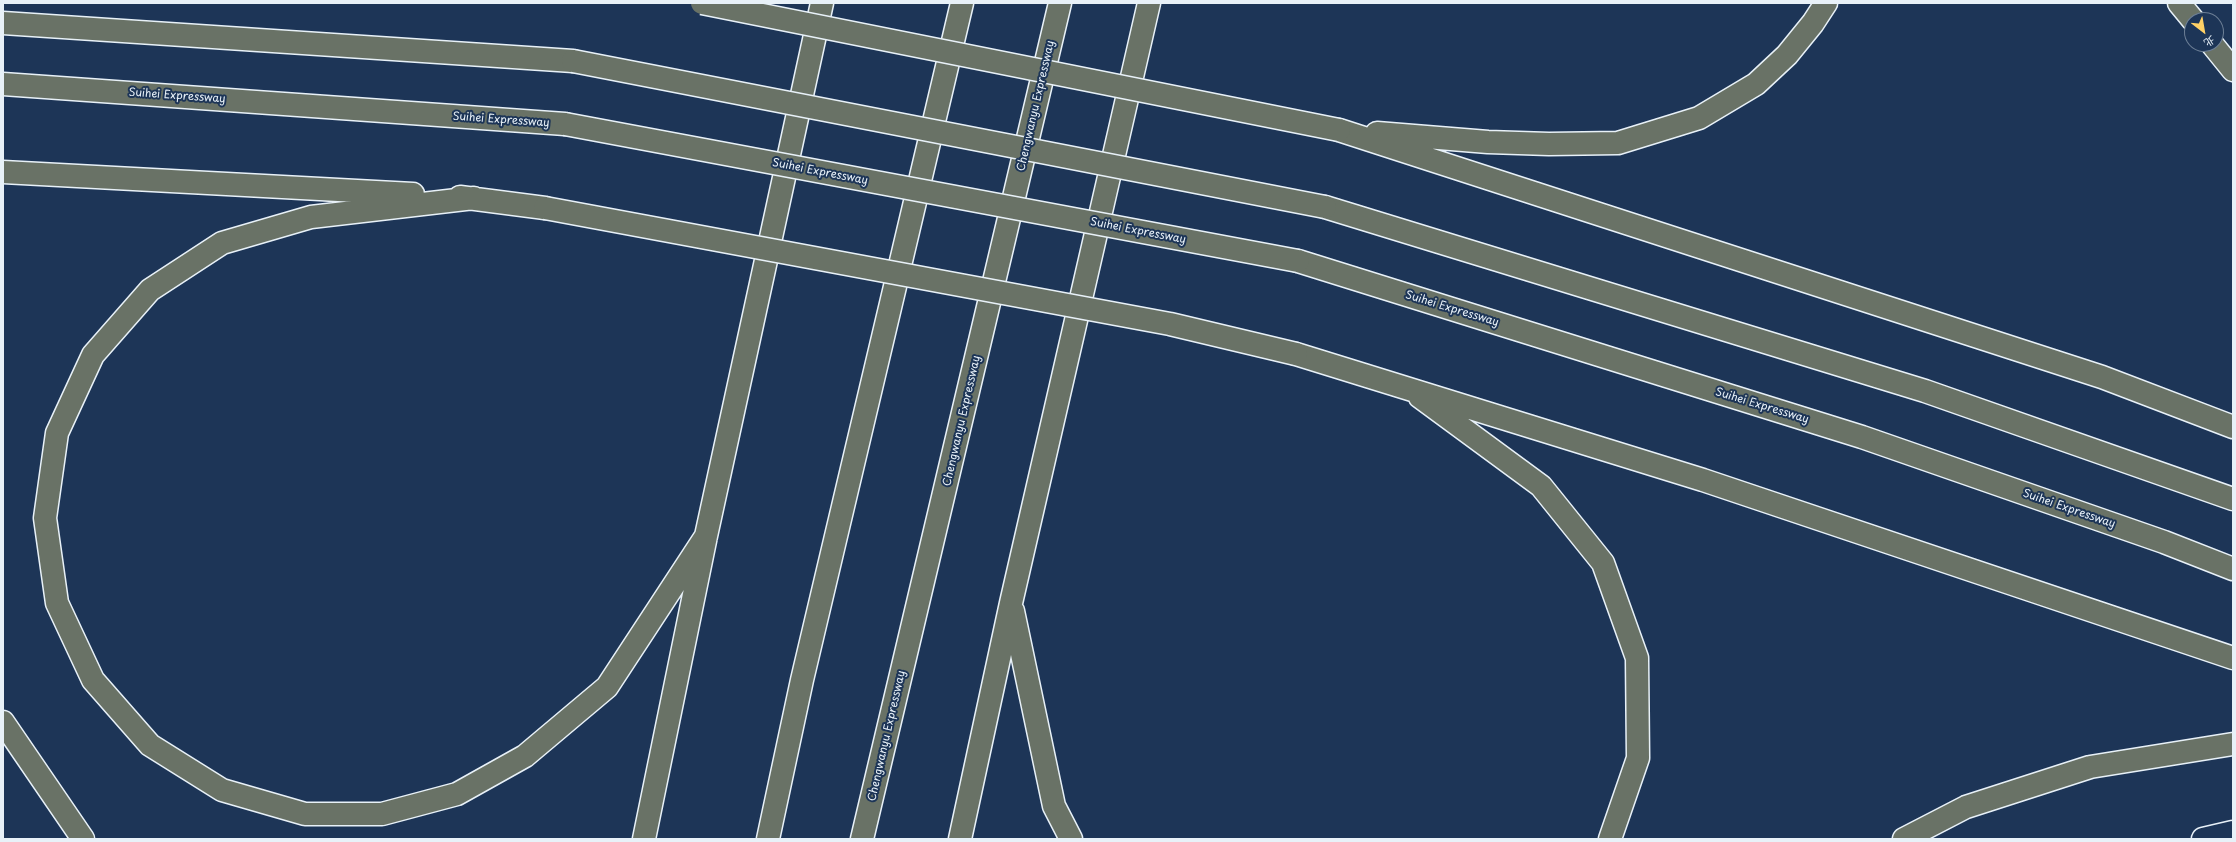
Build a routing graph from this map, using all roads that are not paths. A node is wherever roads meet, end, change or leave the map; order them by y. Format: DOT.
graph roads {
  1 [pos="702,3"];
  2 [pos="822,3"];
  3 [pos="962,3"];
  4 [pos="1060,3"];
  5 [pos="1149,3"];
  6 [pos="1826,3"];
  7 [pos="2179,3"];
  8 [pos="2186,12"];
  9 [pos="3,23"];
  10 [pos="2218,52"];
  11 [pos="2233,70"];
  12 [pos="3,84"];
  13 [pos="1339,130"];
  14 [pos="3,172"];
  15 [pos="474,198"];
  16 [pos="1406,386"];
  17 [pos="2233,427"];
  18 [pos="2233,499"];
  19 [pos="706,536"];
  20 [pos="2233,569"];
  21 [pos="1011,603"];
  22 [pos="2233,658"];
  23 [pos="3,722"];
  24 [pos="2233,744"];
  25 [pos="2233,832"];
  26 [pos="83,839"];
  27 [pos="644,839"];
  28 [pos="768,839"];
  29 [pos="862,839"];
  30 [pos="960,839"];
  31 [pos="1071,839"];
  32 [pos="1610,839"];
  33 [pos="1904,839"];
  34 [pos="2203,839"];
  1 -- 13 [label="highway, bridge"];
  2 -- 19 [label="highway"];
  3 -- 28 [label="highway"];
  4 -- 29 [label="highway, Chengwanyu Expressway"];
  5 -- 21 [label="highway"];
  6 -- 13 [label="highway"];
  7 -- 8 [label="highway"];
  9 -- 18 [label="highway, bridge"];
  10 -- 11 [label="highway"];
  12 -- 20 [label="highway, Suihei Expressway, bridge"];
  13 -- 17 [label="highway"];
  14 -- 15 [label="highway"];
  15 -- 16 [label="highway, bridge"];
  15 -- 19 [label="highway"];
  16 -- 22 [label="highway"];
  16 -- 32 [label="highway"];
  19 -- 27 [label="highway"];
  21 -- 30 [label="highway"];
  21 -- 31 [label="highway"];
  23 -- 26 [label="highway"];
  24 -- 33 [label="highway"];
  25 -- 34 [label="street"];
}
